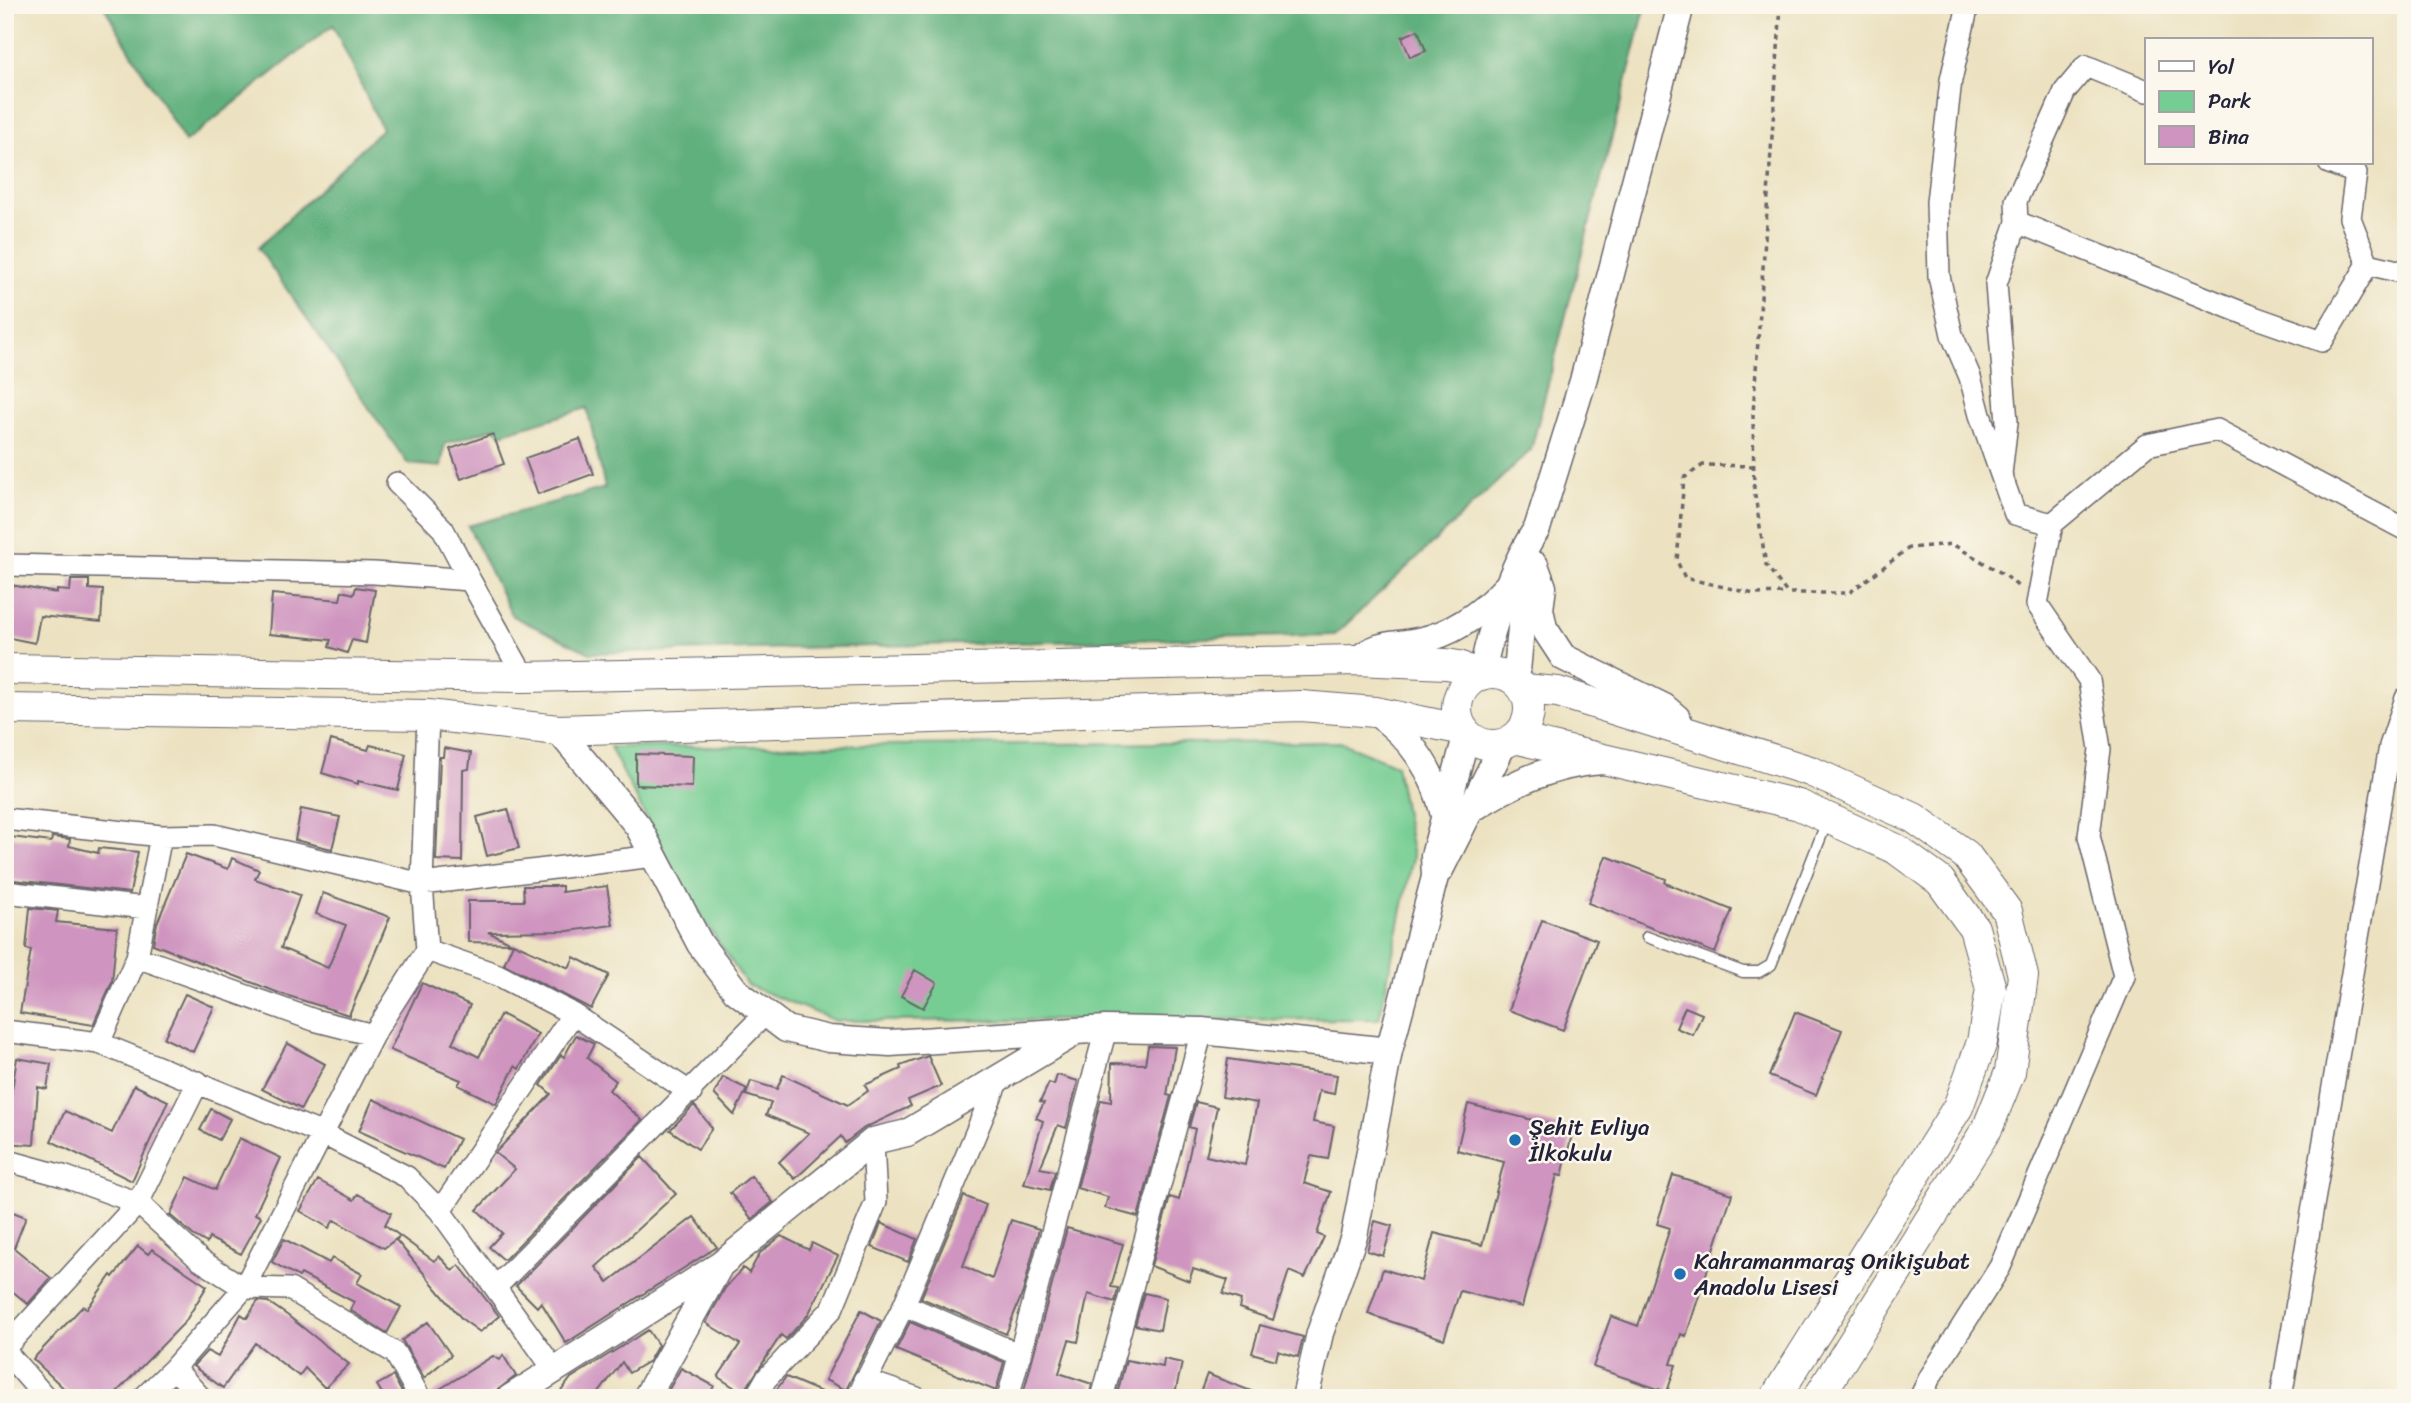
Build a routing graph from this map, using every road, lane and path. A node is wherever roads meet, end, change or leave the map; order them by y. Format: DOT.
graph roads {
  1 [pos="1681,5"];
  2 [pos="1781,5"];
  3 [pos="1968,5"];
  4 [pos="2145,89"];
  5 [pos="2332,164"];
  6 [pos="2017,222"];
  7 [pos="2368,264"];
  8 [pos="2406,273"];
  9 [pos="1754,466"];
  10 [pos="2001,474"];
  11 [pos="397,483"];
  12 [pos="2402,523"];
  13 [pos="2052,524"];
  14 [pos="1537,528"];
  15 [pos="5,565"];
  16 [pos="1535,565"];
  17 [pos="470,580"];
  18 [pos="1512,581"];
  19 [pos="1787,593"];
  20 [pos="2037,604"];
  21 [pos="1357,660"];
  22 [pos="5,669"];
  23 [pos="1480,675"];
  24 [pos="524,677"];
  25 [pos="1520,685"];
  26 [pos="2406,698"];
  27 [pos="5,709"];
  28 [pos="1375,712"];
  29 [pos="428,715"];
  30 [pos="558,730"];
  31 [pos="1465,731"];
  32 [pos="1684,732"];
  33 [pos="1509,740"];
  34 [pos="1616,760"];
  35 [pos="1472,809"];
  36 [pos="1444,816"];
  37 [pos="1828,818"];
  38 [pos="5,819"];
  39 [pos="161,836"];
  40 [pos="654,856"];
  41 [pos="1435,877"];
  42 [pos="422,884"];
  43 [pos="5,892"];
  44 [pos="146,908"];
  45 [pos="1647,937"];
  46 [pos="427,950"];
  47 [pos="137,957"];
  48 [pos="573,1014"];
  49 [pos="765,1014"];
  50 [pos="1106,1029"];
  51 [pos="5,1031"];
  52 [pos="1202,1031"];
  53 [pos="1073,1033"];
  54 [pos="373,1035"];
  55 [pos="99,1042"];
  56 [pos="1389,1051"];
  57 [pos="1000,1075"];
  58 [pos="198,1082"];
  59 [pos="691,1093"];
  60 [pos="323,1134"];
  61 [pos="873,1141"];
  62 [pos="5,1160"];
  63 [pos="138,1203"];
  64 [pos="440,1211"];
  65 [pos="720,1265"];
  66 [pos="496,1287"];
  67 [pos="244,1289"];
  68 [pos="904,1305"];
  69 [pos="5,1350"];
  70 [pos="1020,1355"];
  71 [pos="174,1368"];
  72 [pos="553,1368"];
  73 [pos="27,1389"];
  74 [pos="861,1389"];
  75 [pos="1105,1397"];
  76 [pos="47,1398"];
  77 [pos="143,1398"];
  78 [pos="201,1398"];
  79 [pos="420,1398"];
  80 [pos="510,1398"];
  81 [pos="646,1398"];
  82 [pos="755,1398"];
  83 [pos="917,1398"];
  84 [pos="1008,1398"];
  85 [pos="1306,1398"];
  86 [pos="1775,1398"];
  87 [pos="1818,1398"];
  88 [pos="1920,1398"];
  89 [pos="2281,1398"];
  1 -- 14 [label="street"];
  2 -- 9 [label="path"];
  3 -- 10 [label="street"];
  4 -- 6 [label="street"];
  5 -- 7 [label="street"];
  6 -- 7 [label="street"];
  6 -- 10 [label="street"];
  7 -- 8 [label="street"];
  9 -- 19 [label="path"];
  9 -- 19 [label="path"];
  10 -- 13 [label="street"];
  11 -- 17 [label="street"];
  12 -- 13 [label="street"];
  13 -- 20 [label="street"];
  14 -- 16 [label="street"];
  14 -- 18 [label="street"];
  15 -- 17 [label="street"];
  16 -- 25 [label="street"];
  16 -- 32 [label="street"];
  17 -- 24 [label="street"];
  18 -- 21 [label="street"];
  18 -- 23 [label="street"];
  19 -- 20 [label="path"];
  20 -- 88 [label="street"];
  21 -- 23 [label="main road"];
  21 -- 24 [label="main road"];
  22 -- 24 [label="main road"];
  23 -- 25 [label="main road"];
  23 -- 31 [label="main road"];
  25 -- 32 [label="main road"];
  25 -- 33 [label="main road"];
  26 -- 89 [label="street"];
  27 -- 29 [label="main road"];
  28 -- 30 [label="main road"];
  28 -- 31 [label="main road"];
  28 -- 36 [label="street"];
  29 -- 30 [label="main road"];
  29 -- 42 [label="street"];
  30 -- 40 [label="street"];
  31 -- 33 [label="main road"];
  31 -- 36 [label="street"];
  32 -- 87 [label="main road"];
  33 -- 34 [label="main road"];
  33 -- 35 [label="street"];
  34 -- 35 [label="street"];
  34 -- 37 [label="main road"];
  35 -- 41 [label="street"];
  36 -- 41 [label="street"];
  37 -- 45 [label="lane"];
  37 -- 86 [label="main road"];
  38 -- 39 [label="street"];
  39 -- 42 [label="street"];
  39 -- 44 [label="street"];
  40 -- 42 [label="street"];
  40 -- 49 [label="street"];
  41 -- 56 [label="street"];
  42 -- 46 [label="street"];
  43 -- 44 [label="street"];
  44 -- 47 [label="street"];
  46 -- 48 [label="street"];
  46 -- 54 [label="street"];
  47 -- 54 [label="street"];
  47 -- 55 [label="street"];
  48 -- 59 [label="street"];
  48 -- 64 [label="street"];
  49 -- 53 [label="street"];
  49 -- 59 [label="street"];
  50 -- 52 [label="street"];
  50 -- 53 [label="street"];
  50 -- 70 [label="street"];
  51 -- 55 [label="street"];
  52 -- 56 [label="street"];
  52 -- 75 [label="street"];
  53 -- 57 [label="street"];
  54 -- 60 [label="street"];
  55 -- 58 [label="street"];
  56 -- 85 [label="street"];
  57 -- 61 [label="street"];
  57 -- 68 [label="street"];
  58 -- 60 [label="street"];
  58 -- 63 [label="street"];
  59 -- 66 [label="street"];
  60 -- 64 [label="street"];
  60 -- 67 [label="street"];
  61 -- 65 [label="street"];
  61 -- 82 [label="street"];
  62 -- 63 [label="street"];
  63 -- 67 [label="street"];
  63 -- 69 [label="street"];
  64 -- 66 [label="street"];
  65 -- 72 [label="street"];
  65 -- 81 [label="street"];
  66 -- 72 [label="street"];
  67 -- 71 [label="street"];
  67 -- 79 [label="street"];
  68 -- 70 [label="street"];
  68 -- 74 [label="street"];
  69 -- 73 [label="street"];
  70 -- 84 [label="street"];
  71 -- 77 [label="street"];
  71 -- 78 [label="street"];
  72 -- 80 [label="street"];
  73 -- 76 [label="street"];
  74 -- 83 [label="street"];
}
